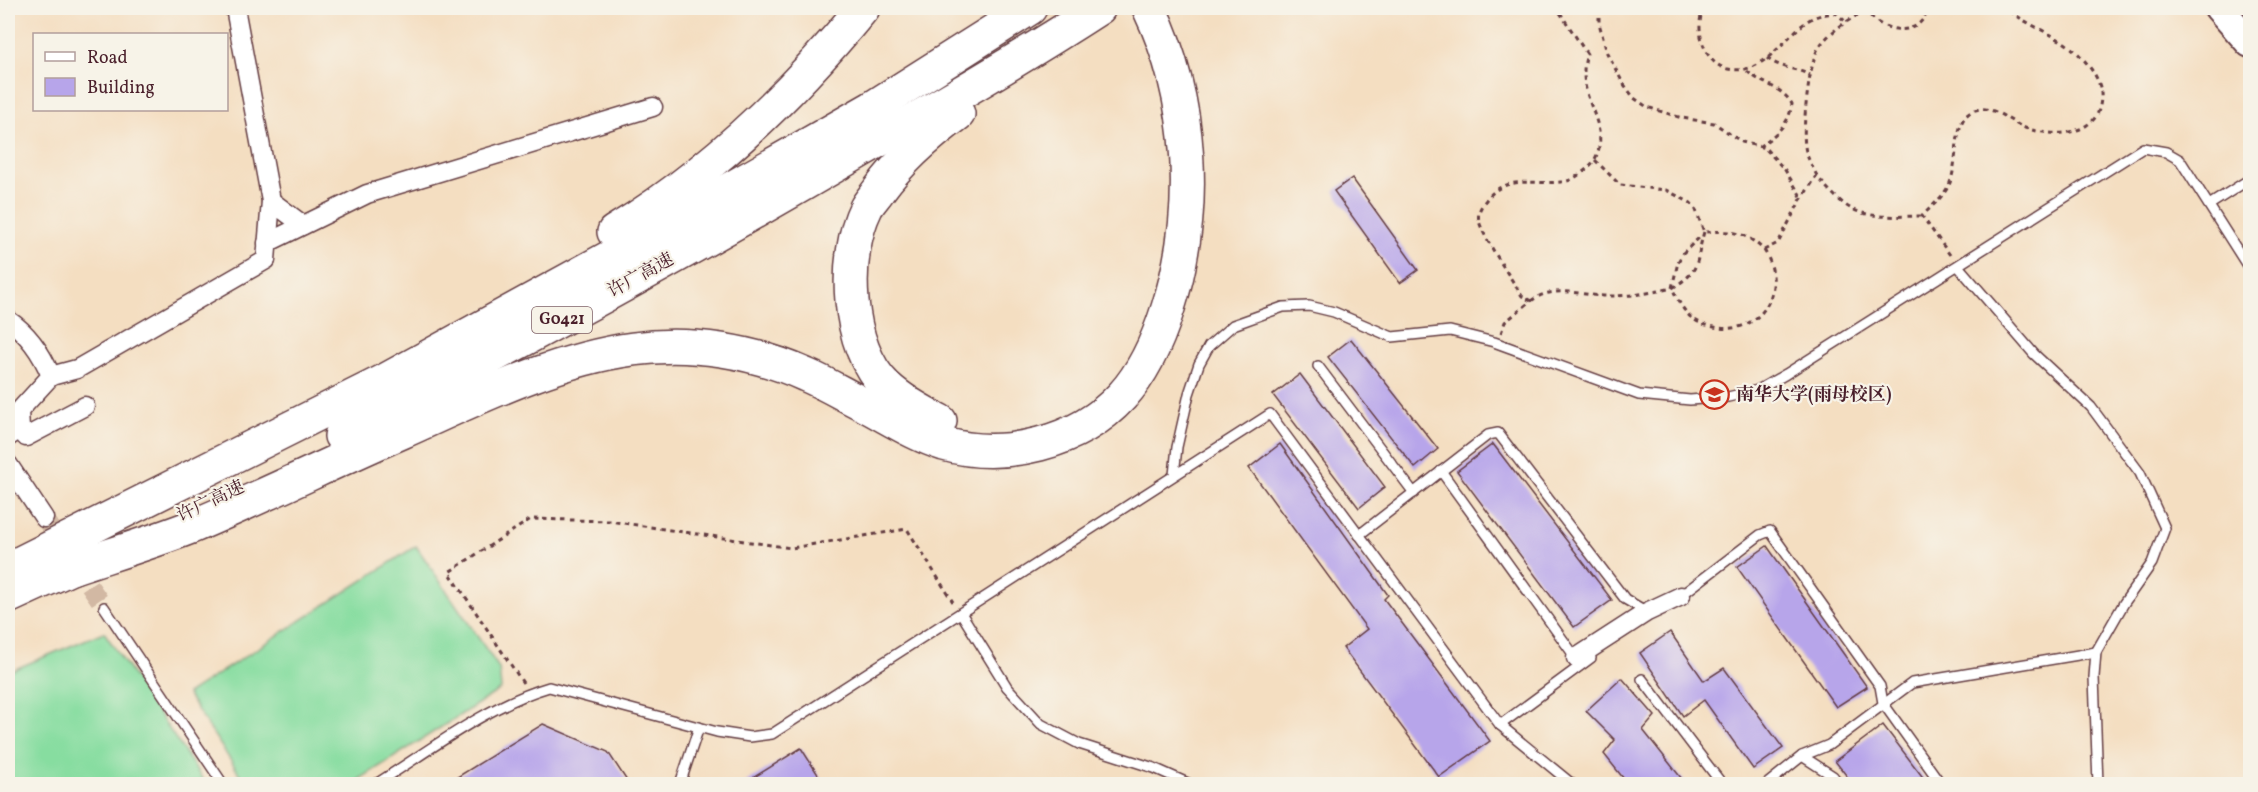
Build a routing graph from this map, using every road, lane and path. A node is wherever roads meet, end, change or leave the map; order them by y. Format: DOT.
graph roads {
  1 [pos="235,8"];
  2 [pos="863,8"];
  3 [pos="1030,8"];
  4 [pos="1099,8"];
  5 [pos="1120,8"];
  6 [pos="1557,8"];
  7 [pos="1599,8"];
  8 [pos="1703,8"];
  9 [pos="1927,8"];
  10 [pos="2007,8"];
  11 [pos="2219,8"];
  12 [pos="1866,9"];
  13 [pos="1146,17"];
  14 [pos="1846,21"];
  15 [pos="2250,43"];
  16 [pos="1767,58"];
  17 [pos="1746,70"];
  18 [pos="1810,75"];
  19 [pos="653,107"];
  20 [pos="1761,146"];
  21 [pos="1595,160"];
  22 [pos="1818,176"];
  23 [pos="2250,179"];
  24 [pos="1802,198"];
  25 [pos="271,201"];
  26 [pos="2209,206"];
  27 [pos="1922,216"];
  28 [pos="303,225"];
  29 [pos="1704,232"];
  30 [pos="267,243"];
  31 [pos="1764,250"];
  32 [pos="1958,266"];
  33 [pos="2250,270"];
  34 [pos="1672,288"];
  35 [pos="1532,301"];
  36 [pos="8,320"];
  37 [pos="1496,343"];
  38 [pos="1318,366"];
  39 [pos="51,376"];
  40 [pos="84,406"];
  41 [pos="14,433"];
  42 [pos="8,464"];
  43 [pos="1441,471"];
  44 [pos="1173,475"];
  45 [pos="1414,493"];
  46 [pos="145,500"];
  47 [pos="44,518"];
  48 [pos="1359,535"];
  49 [pos="75,567"];
  50 [pos="8,569"];
  51 [pos="1681,596"];
  52 [pos="8,597"];
  53 [pos="104,607"];
  54 [pos="1647,612"];
  55 [pos="961,613"];
  56 [pos="2096,652"];
  57 [pos="1576,658"];
  58 [pos="1642,679"];
  59 [pos="530,693"];
  60 [pos="1883,703"];
  61 [pos="1500,725"];
  62 [pos="699,727"];
  63 [pos="1802,756"];
  64 [pos="224,784"];
  65 [pos="376,784"];
  66 [pos="681,784"];
  67 [pos="1190,784"];
  68 [pos="1572,784"];
  69 [pos="1722,784"];
  70 [pos="1767,784"];
  71 [pos="1839,784"];
  72 [pos="1941,784"];
  73 [pos="2098,784"];
  1 -- 25 [label="street"];
  2 -- 46 [label="highway"];
  3 -- 46 [label="highway, 许广高速 / G0421"];
  4 -- 49 [label="highway, 许广高速 / G0421"];
  5 -- 13 [label="highway"];
  6 -- 21 [label="path"];
  7 -- 20 [label="path"];
  8 -- 17 [label="path"];
  9 -- 12 [label="path"];
  10 -- 27 [label="path"];
  11 -- 15 [label="main road"];
  12 -- 14 [label="path"];
  13 -- 49 [label="highway"];
  14 -- 16 [label="path"];
  14 -- 18 [label="path"];
  16 -- 17 [label="path"];
  16 -- 18 [label="path"];
  17 -- 20 [label="path"];
  18 -- 22 [label="path"];
  19 -- 28 [label="street"];
  20 -- 24 [label="path"];
  21 -- 29 [label="path"];
  21 -- 35 [label="path"];
  22 -- 24 [label="path"];
  22 -- 27 [label="path"];
  23 -- 26 [label="lane"];
  24 -- 31 [label="path"];
  25 -- 28 [label="street"];
  25 -- 30 [label="street"];
  26 -- 32 [label="lane"];
  26 -- 33 [label="lane"];
  27 -- 32 [label="path"];
  28 -- 30 [label="street"];
  29 -- 31 [label="path"];
  29 -- 34 [label="path"];
  29 -- 34 [label="path"];
  30 -- 39 [label="street"];
  31 -- 34 [label="path"];
  32 -- 37 [label="lane"];
  32 -- 56 [label="lane"];
  34 -- 35 [label="path"];
  35 -- 37 [label="path"];
  36 -- 39 [label="street"];
  37 -- 44 [label="lane"];
  38 -- 45 [label="lane"];
  39 -- 41 [label="street"];
  40 -- 41 [label="street"];
  42 -- 47 [label="street"];
  43 -- 45 [label="lane"];
  43 -- 54 [label="lane"];
  43 -- 57 [label="lane"];
  44 -- 48 [label="lane"];
  44 -- 55 [label="lane"];
  45 -- 48 [label="lane"];
  46 -- 50 [label="highway, 许广高速 / G0421"];
  48 -- 61 [label="lane"];
  49 -- 52 [label="highway, 许广高速 / G0421"];
  51 -- 54 [label="street"];
  51 -- 60 [label="lane"];
  51 -- 61 [label="lane"];
  53 -- 64 [label="lane"];
  54 -- 57 [label="street"];
  55 -- 59 [label="path"];
  55 -- 62 [label="lane"];
  55 -- 67 [label="lane"];
  56 -- 60 [label="lane"];
  56 -- 73 [label="lane"];
  58 -- 69 [label="lane"];
  59 -- 62 [label="lane"];
  59 -- 65 [label="lane"];
  60 -- 63 [label="lane"];
  60 -- 72 [label="lane"];
  61 -- 68 [label="lane"];
  62 -- 66 [label="lane"];
  63 -- 70 [label="lane"];
  63 -- 71 [label="lane"];
}
